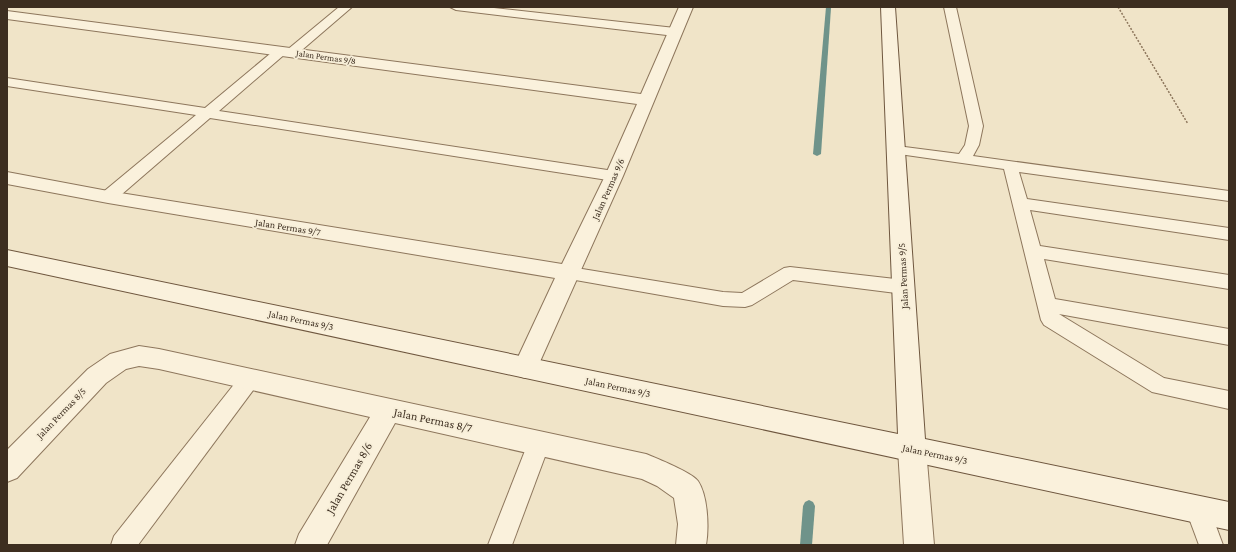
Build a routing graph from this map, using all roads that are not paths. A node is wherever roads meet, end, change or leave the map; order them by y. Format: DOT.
graph roads {
  1 [pos="346,7"];
  2 [pos="456,7"];
  3 [pos="686,7"];
  4 [pos="888,7"];
  5 [pos="950,7"];
  6 [pos="7,14"];
  7 [pos="675,32"];
  8 [pos="286,52"];
  9 [pos="7,82"];
  10 [pos="646,100"];
  11 [pos="207,113"];
  12 [pos="896,150"];
  13 [pos="964,159"];
  14 [pos="1010,165"];
  15 [pos="614,176"];
  16 [pos="7,178"];
  17 [pos="1229,196"];
  18 [pos="108,197"];
  19 [pos="1020,203"];
  20 [pos="1229,234"];
  21 [pos="1032,250"];
  22 [pos="7,258"];
  23 [pos="570,273"];
  24 [pos="1229,282"];
  25 [pos="904,287"];
  26 [pos="1047,305"];
  27 [pos="1229,337"];
  28 [pos="119,361"];
  29 [pos="526,368"];
  30 [pos="250,379"];
  31 [pos="1229,400"];
  32 [pos="388,411"];
  33 [pos="539,444"];
  34 [pos="912,449"];
  35 [pos="7,469"];
  36 [pos="1198,510"];
  37 [pos="1229,516"];
  38 [pos="123,545"];
  39 [pos="310,545"];
  40 [pos="500,545"];
  41 [pos="691,545"];
  42 [pos="919,545"];
  43 [pos="1211,545"];
  1 -- 8 [label="lane"];
  2 -- 7 [label="lane"];
  3 -- 7 [label="street, Jalan Permas 9/6"];
  4 -- 12 [label="street, Jalan Permas 9/5"];
  5 -- 13 [label="lane"];
  6 -- 8 [label="street, Jalan Permas 9/8"];
  7 -- 10 [label="street, Jalan Permas 9/6"];
  8 -- 10 [label="street, Jalan Permas 9/8"];
  8 -- 11 [label="lane"];
  9 -- 11 [label="lane"];
  10 -- 15 [label="street, Jalan Permas 9/6"];
  11 -- 15 [label="lane"];
  11 -- 18 [label="lane"];
  12 -- 13 [label="lane"];
  12 -- 25 [label="street, Jalan Permas 9/5"];
  13 -- 14 [label="lane"];
  14 -- 17 [label="lane"];
  14 -- 19 [label="lane"];
  15 -- 23 [label="street, Jalan Permas 9/6"];
  16 -- 18 [label="street, Jalan Permas 9/7"];
  18 -- 23 [label="street, Jalan Permas 9/7"];
  19 -- 20 [label="lane"];
  19 -- 21 [label="lane"];
  21 -- 24 [label="lane"];
  21 -- 26 [label="lane"];
  22 -- 29 [label="street, Jalan Permas 9/3"];
  23 -- 25 [label="lane"];
  23 -- 29 [label="street, Jalan Permas 9/6"];
  25 -- 34 [label="street, Jalan Permas 9/5"];
  26 -- 27 [label="lane"];
  26 -- 31 [label="lane"];
  28 -- 30 [label="street, Jalan Permas 8/7"];
  28 -- 35 [label="street, Jalan Permas 8/5"];
  29 -- 34 [label="street, Jalan Permas 9/3"];
  30 -- 32 [label="street, Jalan Permas 8/7"];
  30 -- 38 [label="lane"];
  32 -- 33 [label="street, Jalan Permas 8/7"];
  32 -- 39 [label="street, Jalan Permas 8/6"];
  33 -- 40 [label="lane"];
  33 -- 41 [label="street, Jalan Permas 8/7"];
  34 -- 36 [label="street, Jalan Permas 9/3"];
  34 -- 42 [label="street, Jalan Permas 9/5"];
  36 -- 37 [label="street, Jalan Permas 9/3"];
  36 -- 43 [label="lane"];
}
